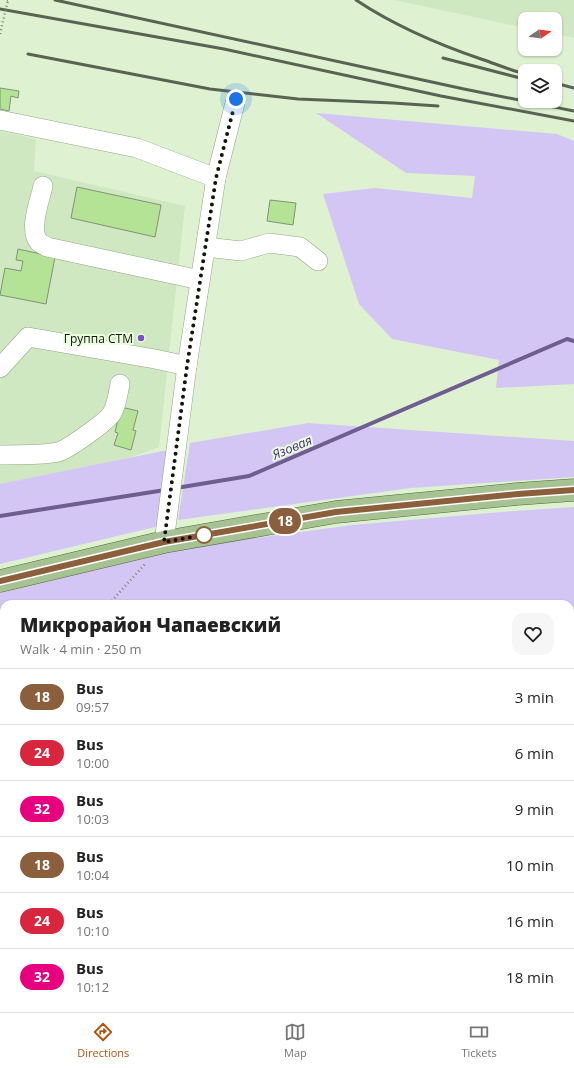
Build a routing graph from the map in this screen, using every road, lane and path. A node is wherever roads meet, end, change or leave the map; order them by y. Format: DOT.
graph roads {
  1 [pos="7,0"];
  2 [pos="0,34"];
  3 [pos="236,99"];
  4 [pos="0,120"];
  5 [pos="216,178"];
  6 [pos="43,186"];
  7 [pos="206,247"];
  8 [pos="318,261"];
  9 [pos="200,280"];
  10 [pos="187,366"];
  11 [pos="0,368"];
  12 [pos="120,384"];
  13 [pos="0,454"];
  14 [pos="574,490"];
  15 [pos="164,542"];
  16 [pos="0,580"];
  17 [pos="113,600"];
  1 -- 2 [label="path, bridge"];
  3 -- 5 [label="street"];
  4 -- 5 [label="street"];
  5 -- 7 [label="street"];
  6 -- 9 [label="street"];
  7 -- 8 [label="street"];
  7 -- 9 [label="street"];
  9 -- 10 [label="street"];
  10 -- 11 [label="street"];
  10 -- 15 [label="street"];
  12 -- 13 [label="street"];
  14 -- 15 [label="main road"];
  15 -- 16 [label="main road"];
  15 -- 17 [label="path"];
}
